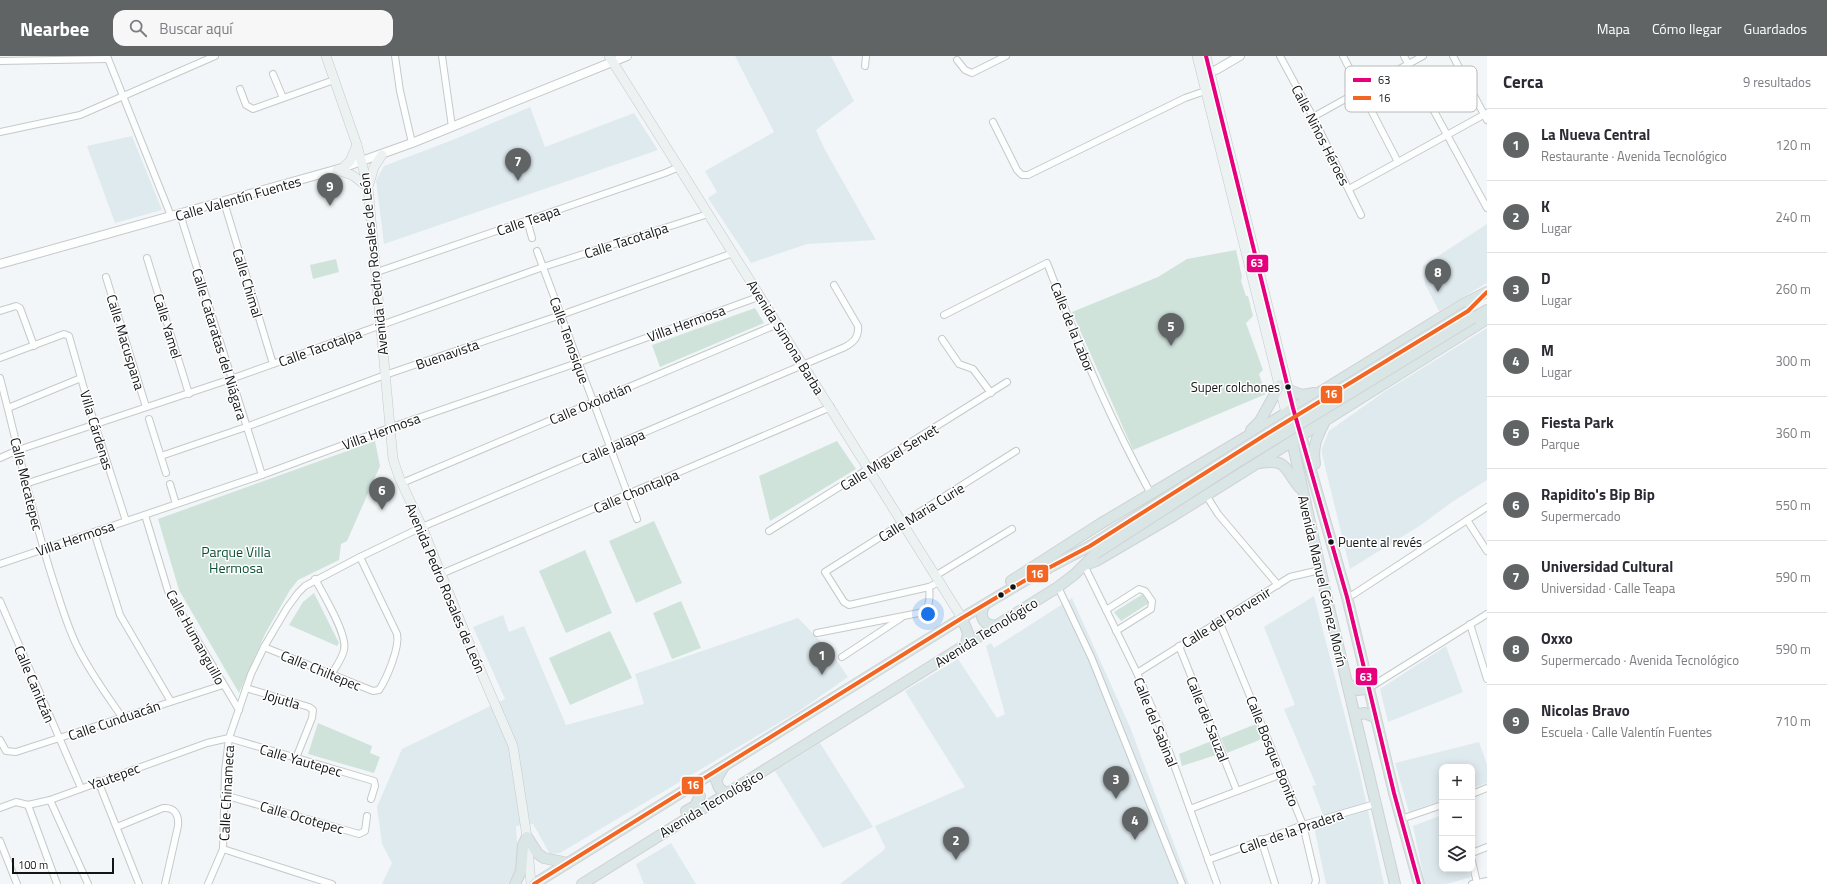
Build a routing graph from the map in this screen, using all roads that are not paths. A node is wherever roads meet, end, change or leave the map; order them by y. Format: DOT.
graph roads {
  1 [pos="215,56"];
  2 [pos="326,56"];
  3 [pos="395,56"];
  4 [pos="442,56"];
  5 [pos="627,56"];
  6 [pos="866,56"];
  7 [pos="1006,56"];
  8 [pos="1197,56"];
  9 [pos="1206,56"];
  10 [pos="1240,56"];
  11 [pos="1280,56"];
  12 [pos="1343,56"];
  13 [pos="1404,56"];
  14 [pos="1423,56"];
  15 [pos="1453,56"];
  16 [pos="108,58"];
  17 [pos="611,59"];
  18 [pos="957,60"];
  19 [pos="0,62"];
  20 [pos="1408,64"];
  21 [pos="866,66"];
  22 [pos="1348,66"];
  23 [pos="1404,66"];
  24 [pos="1458,66"];
  25 [pos="1205,73"];
  26 [pos="273,74"];
  27 [pos="334,80"];
  28 [pos="240,89"];
  29 [pos="1209,90"];
  30 [pos="122,96"];
  31 [pos="283,98"];
  32 [pos="1345,98"];
  33 [pos="1477,100"];
  34 [pos="1372,112"];
  35 [pos="1434,112"];
  36 [pos="1486,116"];
  37 [pos="1313,117"];
  38 [pos="994,122"];
  39 [pos="452,127"];
  40 [pos="0,132"];
  41 [pos="1447,135"];
  42 [pos="412,143"];
  43 [pos="356,145"];
  44 [pos="382,155"];
  45 [pos="362,161"];
  46 [pos="1398,162"];
  47 [pos="679,167"];
  48 [pos="340,169"];
  49 [pos="368,187"];
  50 [pos="1349,189"];
  51 [pos="224,202"];
  52 [pos="1487,208"];
  53 [pos="180,214"];
  54 [pos="708,214"];
  55 [pos="1361,215"];
  56 [pos="171,216"];
  57 [pos="527,220"];
  58 [pos="532,238"];
  59 [pos="537,251"];
  60 [pos="733,253"];
  61 [pos="147,258"];
  62 [pos="0,264"];
  63 [pos="543,267"];
  64 [pos="377,272"];
  65 [pos="106,277"];
  66 [pos="834,285"];
  67 [pos="1487,292"];
  68 [pos="761,296"];
  69 [pos="1487,310"];
  70 [pos="0,311"];
  71 [pos="1470,314"];
  72 [pos="561,315"];
  73 [pos="944,315"];
  74 [pos="1487,319"];
  75 [pos="778,324"];
  76 [pos="381,325"];
  77 [pos="942,339"];
  78 [pos="34,346"];
  79 [pos="0,358"];
  80 [pos="577,363"];
  81 [pos="273,364"];
  82 [pos="804,366"];
  83 [pos="384,375"];
  84 [pos="0,378"];
  85 [pos="81,378"];
  86 [pos="231,379"];
  87 [pos="1007,382"];
  88 [pos="1284,387"];
  89 [pos="1318,392"];
  90 [pos="991,393"];
  91 [pos="189,394"];
  92 [pos="593,402"];
  93 [pos="146,407"];
  94 [pos="830,407"];
  95 [pos="8,408"];
  96 [pos="1293,408"];
  97 [pos="149,419"];
  98 [pos="1325,420"];
  99 [pos="1273,421"];
  100 [pos="95,425"];
  101 [pos="246,427"];
  102 [pos="1314,427"];
  103 [pos="389,428"];
  104 [pos="1301,435"];
  105 [pos="1246,436"];
  106 [pos="1288,443"];
  107 [pos="610,447"];
  108 [pos="18,450"];
  109 [pos="1016,451"];
  110 [pos="161,456"];
  111 [pos="0,458"];
  112 [pos="105,458"];
  113 [pos="1257,463"];
  114 [pos="869,470"];
  115 [pos="166,473"];
  116 [pos="262,475"];
  117 [pos="1314,478"];
  118 [pos="402,483"];
  119 [pos="25,484"];
  120 [pos="170,484"];
  121 [pos="1303,492"];
  122 [pos="627,494"];
  123 [pos="1151,494"];
  124 [pos="1206,495"];
  125 [pos="176,504"];
  126 [pos="1487,507"];
  127 [pos="145,515"];
  128 [pos="637,519"];
  129 [pos="1467,520"];
  130 [pos="126,521"];
  131 [pos="903,523"];
  132 [pos="422,527"];
  133 [pos="1012,529"];
  134 [pos="769,531"];
  135 [pos="94,532"];
  136 [pos="43,549"];
  137 [pos="1093,550"];
  138 [pos="1487,551"];
  139 [pos="360,556"];
  140 [pos="0,564"];
  141 [pos="1084,565"];
  142 [pos="1320,570"];
  143 [pos="441,574"];
  144 [pos="315,579"];
  145 [pos="937,579"];
  146 [pos="1278,585"];
  147 [pos="929,587"];
  148 [pos="1058,587"];
  149 [pos="1347,597"];
  150 [pos="0,601"];
  151 [pos="984,606"];
  152 [pos="1106,610"];
  153 [pos="1487,614"];
  154 [pos="904,616"];
  155 [pos="962,618"];
  156 [pos="1219,621"];
  157 [pos="1470,624"];
  158 [pos="996,626"];
  159 [pos="1116,631"];
  160 [pos="817,633"];
  161 [pos="966,644"];
  162 [pos="1179,646"];
  163 [pos="264,647"];
  164 [pos="842,657"];
  165 [pos="1136,673"];
  166 [pos="331,675"];
  167 [pos="1487,680"];
  168 [pos="1347,683"];
  169 [pos="223,685"];
  170 [pos="246,688"];
  171 [pos="1369,688"];
  172 [pos="170,700"];
  173 [pos="239,710"];
  174 [pos="1355,715"];
  175 [pos="122,717"];
  176 [pos="1376,718"];
  177 [pos="229,738"];
  178 [pos="58,739"];
  179 [pos="0,740"];
  180 [pos="296,758"];
  181 [pos="725,765"];
  182 [pos="1282,774"];
  183 [pos="98,781"];
  184 [pos="690,787"];
  185 [pos="81,788"];
  186 [pos="1487,788"];
  187 [pos="1237,791"];
  188 [pos="1475,793"];
  189 [pos="727,794"];
  190 [pos="224,795"];
  191 [pos="371,799"];
  192 [pos="50,800"];
  193 [pos="1375,804"];
  194 [pos="28,805"];
  195 [pos="1439,807"];
  196 [pos="0,808"];
  197 [pos="1190,809"];
  198 [pos="367,816"];
  199 [pos="1401,819"];
  200 [pos="1303,824"];
  201 [pos="117,827"];
  202 [pos="527,838"];
  203 [pos="1261,840"];
  204 [pos="0,841"];
  205 [pos="1487,847"];
  206 [pos="223,849"];
  207 [pos="1475,852"];
  208 [pos="619,860"];
  209 [pos="1208,860"];
  210 [pos="568,863"];
  211 [pos="1473,872"];
  212 [pos="1487,881"];
  213 [pos="17,884"];
  214 [pos="58,884"];
  215 [pos="88,884"];
  216 [pos="139,884"];
  217 [pos="165,884"];
  218 [pos="208,884"];
  219 [pos="332,884"];
  220 [pos="515,884"];
  221 [pos="531,884"];
  222 [pos="534,884"];
  223 [pos="582,884"];
  224 [pos="1182,884"];
  225 [pos="1217,884"];
  226 [pos="1275,884"];
  227 [pos="1315,884"];
  228 [pos="1395,884"];
  229 [pos="1419,884"];
  230 [pos="1475,884"];
  1 -- 30 [label="street"];
  2 -- 27 [label="main road, Avenida Pedro Rosales de León"];
  3 -- 42 [label="street"];
  4 -- 39 [label="street"];
  5 -- 17 [label="street, Calle Valentín Fuentes"];
  6 -- 21 [label="street"];
  7 -- 18 [label="street"];
  8 -- 25 [label="main road"];
  9 -- 25 [label="main road"];
  10 -- 25 [label="street"];
  11 -- 37 [label="street, Calle Niños Héroes"];
  12 -- 22 [label="street"];
  13 -- 20 [label="street"];
  14 -- 20 [label="street"];
  15 -- 24 [label="street"];
  16 -- 19 [label="street"];
  16 -- 30 [label="street"];
  17 -- 39 [label="street, Calle Valentín Fuentes"];
  17 -- 47 [label="main road, Avenida Simona Barba"];
  20 -- 23 [label="street"];
  25 -- 29 [label="main road"];
  26 -- 31 [label="street"];
  27 -- 31 [label="street"];
  27 -- 43 [label="main road, Avenida Pedro Rosales de León"];
  28 -- 31 [label="street"];
  29 -- 38 [label="street"];
  29 -- 88 [label="main road"];
  30 -- 40 [label="street"];
  30 -- 56 [label="street"];
  32 -- 37 [label="street"];
  33 -- 36 [label="street"];
  34 -- 46 [label="street"];
  35 -- 41 [label="street"];
  36 -- 41 [label="street"];
  37 -- 50 [label="street, Calle Niños Héroes"];
  39 -- 42 [label="street, Calle Valentín Fuentes"];
  41 -- 46 [label="street"];
  41 -- 52 [label="street"];
  42 -- 44 [label="street, Calle Valentín Fuentes"];
  43 -- 45 [label="main road, Avenida Pedro Rosales de León"];
  43 -- 48 [label="main road"];
  44 -- 45 [label="street, Calle Valentín Fuentes"];
  44 -- 49 [label="main road"];
  45 -- 48 [label="street, Calle Valentín Fuentes"];
  45 -- 49 [label="main road, Avenida Pedro Rosales de León"];
  46 -- 50 [label="street"];
  47 -- 54 [label="main road, Avenida Simona Barba"];
  47 -- 57 [label="street, Calle Teapa"];
  48 -- 49 [label="main road"];
  48 -- 51 [label="street, Calle Valentín Fuentes"];
  49 -- 64 [label="main road, Avenida Pedro Rosales de León"];
  50 -- 55 [label="street, Calle Niños Héroes"];
  51 -- 53 [label="street, Calle Valentín Fuentes"];
  51 -- 81 [label="street, Calle Chimal"];
  53 -- 56 [label="street, Calle Valentín Fuentes"];
  53 -- 86 [label="street, Calle Cataratas del Niágara"];
  54 -- 60 [label="main road, Avenida Simona Barba"];
  54 -- 63 [label="street, Calle Tacotalpa"];
  56 -- 62 [label="street, Calle Valentín Fuentes"];
  57 -- 58 [label="street"];
  57 -- 64 [label="street, Calle Teapa"];
  59 -- 63 [label="street, Calle Tenosique"];
  60 -- 68 [label="main road, Avenida Simona Barba"];
  60 -- 72 [label="street, Buenavista"];
  61 -- 91 [label="street, Calle Yamel"];
  63 -- 72 [label="street, Calle Tenosique"];
  63 -- 76 [label="street, Calle Tacotalpa"];
  64 -- 76 [label="main road, Avenida Pedro Rosales de León"];
  65 -- 93 [label="street, Calle Macuspana"];
  66 -- 82 [label="street, Calle Jalapa"];
  67 -- 71 [label="main road, Avenida Tecnológico"];
  67 -- 89 [label="main road"];
  68 -- 75 [label="main road, Avenida Simona Barba"];
  68 -- 80 [label="street, Villa Hermosa"];
  69 -- 71 [label="main road, Avenida Tecnológico"];
  70 -- 78 [label="street"];
  71 -- 137 [label="main road, Avenida Tecnológico, bridge"];
  72 -- 80 [label="street, Calle Tenosique"];
  72 -- 83 [label="street, Buenavista"];
  73 -- 123 [label="street, Calle de la Labor"];
  74 -- 98 [label="main road"];
  75 -- 82 [label="main road, Avenida Simona Barba"];
  75 -- 92 [label="street, Calle Oxolotlán"];
  76 -- 81 [label="street, Calle Tacotalpa"];
  76 -- 83 [label="main road, Avenida Pedro Rosales de León"];
  77 -- 90 [label="street"];
  78 -- 79 [label="street"];
  78 -- 85 [label="street, Villa Cárdenas"];
  80 -- 92 [label="street, Calle Tenosique"];
  80 -- 103 [label="street, Villa Hermosa"];
  81 -- 86 [label="street, Calle Tacotalpa"];
  82 -- 94 [label="main road, Avenida Simona Barba"];
  82 -- 107 [label="street, Calle Jalapa"];
  83 -- 101 [label="street, Buenavista"];
  83 -- 103 [label="main road, Avenida Pedro Rosales de León"];
  84 -- 95 [label="street, Calle Mecatepec"];
  85 -- 95 [label="street"];
  85 -- 100 [label="street, Villa Cárdenas"];
  86 -- 91 [label="street, Calle Tacotalpa"];
  86 -- 101 [label="street, Calle Cataratas del Niágara"];
  87 -- 90 [label="street, Calle Miguel Servet"];
  88 -- 89 [label="main road"];
  88 -- 96 [label="main road"];
  88 -- 105 [label="main road"];
  89 -- 96 [label="main road"];
  90 -- 114 [label="street, Calle Miguel Servet"];
  91 -- 93 [label="street, Calle Tacotalpa"];
  92 -- 107 [label="street, Calle Tenosique"];
  92 -- 118 [label="street, Calle Oxolotlán"];
  93 -- 100 [label="street, Calle Tacotalpa"];
  94 -- 114 [label="main road, Avenida Simona Barba"];
  94 -- 122 [label="street, Calle Chontalpa"];
  95 -- 108 [label="street, Calle Mecatepec"];
  96 -- 99 [label="main road"];
  96 -- 102 [label="main road"];
  96 -- 104 [label="main road, Avenida Manuel Gómez Morín"];
  96 -- 106 [label="main road"];
  97 -- 110 [label="street"];
  98 -- 102 [label="main road"];
  98 -- 117 [label="main road"];
  99 -- 105 [label="main road"];
  99 -- 106 [label="main road"];
  100 -- 108 [label="street, Calle Tacotalpa"];
  100 -- 112 [label="street, Villa Cárdenas"];
  101 -- 110 [label="street, Buenavista"];
  101 -- 116 [label="street, Calle Cataratas del Niágara"];
  102 -- 104 [label="main road"];
  103 -- 116 [label="street, Villa Hermosa"];
  103 -- 118 [label="main road, Avenida Pedro Rosales de León"];
  104 -- 106 [label="main road"];
  104 -- 117 [label="main road, Avenida Manuel Gómez Morín"];
  105 -- 123 [label="main road"];
  106 -- 113 [label="main road"];
  106 -- 121 [label="main road, Avenida Manuel Gómez Morín"];
  107 -- 122 [label="street, Calle Tenosique"];
  107 -- 132 [label="street, Calle Jalapa"];
  108 -- 111 [label="street, Calle Tacotalpa"];
  108 -- 119 [label="street, Calle Mecatepec"];
  109 -- 131 [label="street, Calle Maria Curie"];
  110 -- 115 [label="street"];
  112 -- 119 [label="street"];
  112 -- 130 [label="street, Villa Cárdenas"];
  113 -- 121 [label="main road"];
  113 -- 124 [label="main road"];
  114 -- 131 [label="main road, Avenida Simona Barba"];
  114 -- 134 [label="street, Calle Miguel Servet"];
  116 -- 125 [label="street, Villa Hermosa"];
  117 -- 149 [label="main road, Avenida Manuel Gómez Morín"];
  118 -- 132 [label="main road, Avenida Pedro Rosales de León"];
  119 -- 136 [label="street, Calle Mecatepec"];
  120 -- 125 [label="street"];
  121 -- 142 [label="main road, Avenida Manuel Gómez Morín"];
  122 -- 128 [label="street, Calle Tenosique"];
  122 -- 143 [label="street, Calle Chontalpa"];
  123 -- 155 [label="main road"];
  124 -- 141 [label="main road"];
  124 -- 146 [label="street"];
  125 -- 127 [label="street, Villa Hermosa"];
  126 -- 129 [label="street"];
  127 -- 130 [label="street, Villa Hermosa"];
  127 -- 169 [label="street, Calle Humanguillo"];
  129 -- 138 [label="street"];
  129 -- 149 [label="street"];
  130 -- 135 [label="street, Villa Hermosa"];
  131 -- 145 [label="main road, Avenida Simona Barba"];
  131 -- 147 [label="street, Calle Maria Curie"];
  132 -- 139 [label="street, Calle Chinameca"];
  132 -- 143 [label="main road, Avenida Pedro Rosales de León"];
  133 -- 145 [label="street"];
  135 -- 136 [label="street, Villa Hermosa"];
  135 -- 172 [label="street"];
  136 -- 140 [label="street, Villa Hermosa"];
  136 -- 175 [label="street, Calle Mecatepec"];
  137 -- 141 [label="main road, Avenida Tecnológico"];
  137 -- 151 [label="main road, Avenida Tecnológico"];
  139 -- 144 [label="street, Calle Chinameca"];
  139 -- 166 [label="street, Calle Chiltepec"];
  141 -- 148 [label="main road, Avenida Tecnológico"];
  141 -- 152 [label="street, Calle del Sabinal"];
  142 -- 146 [label="street, Calle del Porvenir"];
  142 -- 168 [label="main road, Avenida Manuel Gómez Morín"];
  143 -- 202 [label="main road, Avenida Pedro Rosales de León"];
  144 -- 163 [label="street, Calle Chinameca"];
  144 -- 166 [label="street"];
  145 -- 147 [label="street"];
  145 -- 155 [label="main road, Avenida Simona Barba"];
  146 -- 156 [label="street, Calle del Porvenir"];
  147 -- 154 [label="street"];
  148 -- 158 [label="main road, Avenida Tecnológico"];
  148 -- 224 [label="street"];
  149 -- 171 [label="main road, Avenida Manuel Gómez Morín"];
  150 -- 178 [label="street, Calle Canitzán"];
  151 -- 155 [label="main road, Avenida Tecnológico"];
  151 -- 158 [label="main road"];
  152 -- 159 [label="street, Calle del Sabinal"];
  152 -- 159 [label="street"];
  153 -- 157 [label="street"];
  154 -- 160 [label="street"];
  154 -- 164 [label="street"];
  155 -- 161 [label="main road"];
  155 -- 181 [label="main road, Avenida Tecnológico"];
  156 -- 162 [label="street, Calle del Porvenir"];
  156 -- 182 [label="street, Calle Bosque Bonito"];
  157 -- 167 [label="street"];
  157 -- 171 [label="street"];
  158 -- 161 [label="main road, Avenida Tecnológico"];
  159 -- 165 [label="street, Calle del Sabinal"];
  161 -- 189 [label="main road, Avenida Tecnológico"];
  162 -- 165 [label="street, Calle del Porvenir"];
  162 -- 187 [label="street, Calle del Sauzal"];
  163 -- 166 [label="street, Calle Chiltepec"];
  163 -- 170 [label="street, Calle Chinameca"];
  165 -- 197 [label="street, Calle del Sabinal"];
  168 -- 171 [label="main road"];
  168 -- 174 [label="main road, Avenida Manuel Gómez Morín"];
  169 -- 172 [label="street, Calle Cunduacán"];
  169 -- 173 [label="street, Calle Humanguillo"];
  170 -- 173 [label="street, Calle Chinameca"];
  170 -- 180 [label="street, Jojutla"];
  171 -- 176 [label="main road, Avenida Manuel Gómez Morín"];
  172 -- 175 [label="street, Calle Cunduacán"];
  173 -- 177 [label="street, Calle Chinameca"];
  174 -- 176 [label="main road"];
  174 -- 193 [label="main road, Avenida Manuel Gómez Morín"];
  175 -- 178 [label="street, Calle Cunduacán"];
  176 -- 199 [label="main road, Avenida Manuel Gómez Morín"];
  177 -- 180 [label="street, Calle Yautepec"];
  177 -- 183 [label="street, Yautepec"];
  177 -- 190 [label="street, Calle Chinameca"];
  178 -- 179 [label="street, Calle Cunduacán"];
  178 -- 185 [label="street, Calle Canitzán"];
  180 -- 191 [label="street, Calle Yautepec"];
  181 -- 184 [label="main road, Avenida Tecnológico"];
  181 -- 189 [label="main road"];
  182 -- 187 [label="street"];
  182 -- 200 [label="street, Calle Bosque Bonito"];
  183 -- 185 [label="street, Yautepec"];
  183 -- 201 [label="street"];
  184 -- 208 [label="main road"];
  184 -- 210 [label="main road, Avenida Tecnológico"];
  185 -- 192 [label="street, Yautepec"];
  186 -- 188 [label="street"];
  187 -- 197 [label="street"];
  189 -- 208 [label="main road, Avenida Tecnológico"];
  190 -- 198 [label="street, Calle Ocotepec"];
  190 -- 206 [label="street, Calle Chinameca"];
  192 -- 194 [label="street, Yautepec"];
  192 -- 215 [label="street"];
  193 -- 200 [label="street, Calle de la Pradera"];
  193 -- 228 [label="main road, Avenida Manuel Gómez Morín"];
  194 -- 196 [label="street, Yautepec"];
  194 -- 214 [label="street"];
  195 -- 199 [label="street"];
  197 -- 209 [label="street, Calle del Sabinal"];
  199 -- 229 [label="main road, Avenida Manuel Gómez Morín"];
  200 -- 203 [label="street, Calle de la Pradera"];
  200 -- 227 [label="street, Calle Bosque Bonito"];
  201 -- 216 [label="street"];
  201 -- 217 [label="street"];
  202 -- 210 [label="main road"];
  202 -- 220 [label="main road"];
  202 -- 221 [label="main road, Avenida Pedro Rosales de León"];
  203 -- 209 [label="street, Calle de la Pradera"];
  203 -- 226 [label="street"];
  204 -- 213 [label="street"];
  205 -- 207 [label="street"];
  206 -- 218 [label="street, Calle Chinameca"];
  206 -- 219 [label="street"];
  208 -- 223 [label="main road, Avenida Tecnológico"];
  209 -- 225 [label="street, Calle del Sabinal"];
  210 -- 222 [label="main road, Avenida Tecnológico"];
  211 -- 230 [label="street"];
  212 -- 230 [label="street"];
}
